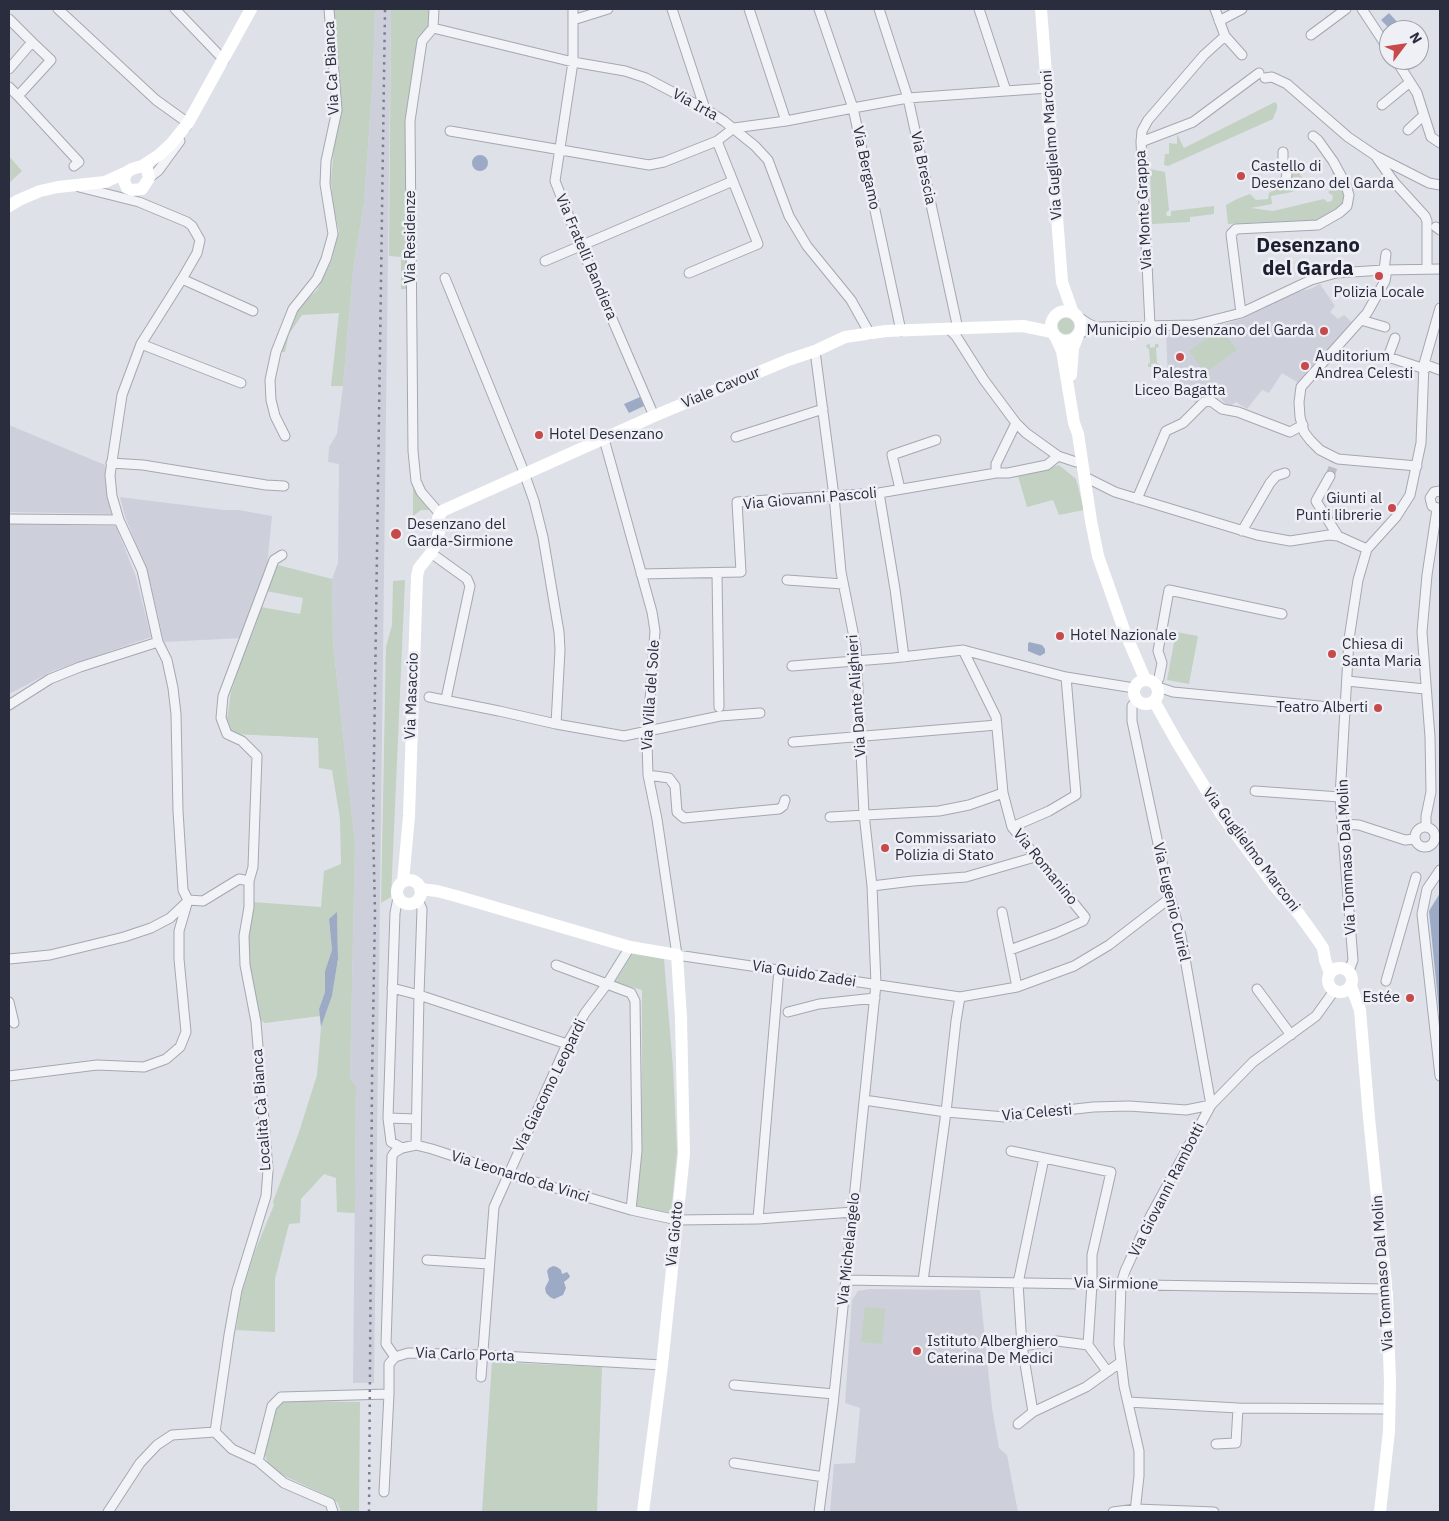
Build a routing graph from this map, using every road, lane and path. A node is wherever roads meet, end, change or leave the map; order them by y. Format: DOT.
graph roads {
  1 [pos="58,9"];
  2 [pos="175,9"];
  3 [pos="251,9"];
  4 [pos="329,9"];
  5 [pos="434,9"];
  6 [pos="573,9"];
  7 [pos="608,9"];
  8 [pos="672,9"];
  9 [pos="749,9"];
  10 [pos="819,9"];
  11 [pos="879,9"];
  12 [pos="978,9"];
  13 [pos="1041,9"];
  14 [pos="1215,9"];
  15 [pos="1242,9"];
  16 [pos="1346,9"];
  17 [pos="1362,9"];
  18 [pos="9,19"];
  19 [pos="573,20"];
  20 [pos="1219,21"];
  21 [pos="433,28"];
  22 [pos="1311,35"];
  23 [pos="1379,35"];
  24 [pos="1225,36"];
  25 [pos="32,42"];
  26 [pos="1242,55"];
  27 [pos="224,60"];
  28 [pos="573,62"];
  29 [pos="9,69"];
  30 [pos="1402,70"];
  31 [pos="1410,82"];
  32 [pos="9,87"];
  33 [pos="1048,88"];
  34 [pos="1006,91"];
  35 [pos="18,96"];
  36 [pos="908,98"];
  37 [pos="1382,105"];
  38 [pos="853,108"];
  39 [pos="705,109"];
  40 [pos="1424,115"];
  41 [pos="786,122"];
  42 [pos="188,123"];
  43 [pos="734,128"];
  44 [pos="450,130"];
  45 [pos="1408,130"];
  46 [pos="1313,136"];
  47 [pos="717,141"];
  48 [pos="1141,142"];
  49 [pos="1439,143"];
  50 [pos="560,150"];
  51 [pos="1283,152"];
  52 [pos="1376,156"];
  53 [pos="74,166"];
  54 [pos="147,173"];
  55 [pos="733,181"];
  56 [pos="1283,184"];
  57 [pos="1440,185"];
  58 [pos="74,186"];
  59 [pos="132,187"];
  60 [pos="9,206"];
  61 [pos="581,247"];
  62 [pos="1386,254"];
  63 [pos="545,262"];
  64 [pos="1427,269"];
  65 [pos="1440,269"];
  66 [pos="1385,270"];
  67 [pos="689,273"];
  68 [pos="445,278"];
  69 [pos="182,279"];
  70 [pos="1062,282"];
  71 [pos="1440,308"];
  72 [pos="253,311"];
  73 [pos="1075,314"];
  74 [pos="1241,314"];
  75 [pos="1361,320"];
  76 [pos="1150,325"];
  77 [pos="1055,326"];
  78 [pos="1096,327"];
  79 [pos="1385,327"];
  80 [pos="954,329"];
  81 [pos="900,331"];
  82 [pos="870,334"];
  83 [pos="1078,335"];
  84 [pos="1395,338"];
  85 [pos="141,344"];
  86 [pos="815,351"];
  87 [pos="1425,367"];
  88 [pos="1440,370"];
  89 [pos="241,383"];
  90 [pos="1070,395"];
  91 [pos="823,409"];
  92 [pos="654,416"];
  93 [pos="1016,423"];
  94 [pos="1074,423"];
  95 [pos="1303,425"];
  96 [pos="286,436"];
  97 [pos="736,437"];
  98 [pos="604,439"];
  99 [pos="936,440"];
  100 [pos="1058,456"];
  101 [pos="1076,462"];
  102 [pos="111,463"];
  103 [pos="1416,466"];
  104 [pos="525,473"];
  105 [pos="996,473"];
  106 [pos="1285,473"];
  107 [pos="1085,477"];
  108 [pos="1330,478"];
  109 [pos="284,486"];
  110 [pos="900,489"];
  111 [pos="1440,490"];
  112 [pos="879,493"];
  113 [pos="834,496"];
  114 [pos="1137,499"];
  115 [pos="1439,509"];
  116 [pos="439,516"];
  117 [pos="9,519"];
  118 [pos="119,520"];
  119 [pos="1091,521"];
  120 [pos="1242,531"];
  121 [pos="1338,536"];
  122 [pos="1367,549"];
  123 [pos="432,553"];
  124 [pos="282,555"];
  125 [pos="717,573"];
  126 [pos="641,574"];
  127 [pos="787,580"];
  128 [pos="843,584"];
  129 [pos="1282,614"];
  130 [pos="158,642"];
  131 [pos="963,650"];
  132 [pos="904,657"];
  133 [pos="857,661"];
  134 [pos="792,666"];
  135 [pos="1066,676"];
  136 [pos="1346,681"];
  137 [pos="1153,683"];
  138 [pos="1425,689"];
  139 [pos="1135,694"];
  140 [pos="428,697"];
  141 [pos="446,699"];
  142 [pos="1154,701"];
  143 [pos="9,705"];
  144 [pos="719,707"];
  145 [pos="1346,712"];
  146 [pos="760,713"];
  147 [pos="556,724"];
  148 [pos="997,725"];
  149 [pos="648,731"];
  150 [pos="861,737"];
  151 [pos="793,742"];
  152 [pos="648,775"];
  153 [pos="1254,791"];
  154 [pos="1003,793"];
  155 [pos="1340,797"];
  156 [pos="784,800"];
  157 [pos="864,814"];
  158 [pos="830,817"];
  159 [pos="1342,824"];
  160 [pos="1426,826"];
  161 [pos="1012,827"];
  162 [pos="1415,839"];
  163 [pos="1035,857"];
  164 [pos="1440,870"];
  165 [pos="249,881"];
  166 [pos="403,882"];
  167 [pos="872,886"];
  168 [pos="1427,889"];
  169 [pos="419,895"];
  170 [pos="398,898"];
  171 [pos="1170,898"];
  172 [pos="188,900"];
  173 [pos="1002,912"];
  174 [pos="630,947"];
  175 [pos="1010,950"];
  176 [pos="677,955"];
  177 [pos="9,959"];
  178 [pos="556,965"];
  179 [pos="779,970"];
  180 [pos="1340,971"];
  181 [pos="1386,981"];
  182 [pos="607,984"];
  183 [pos="876,984"];
  184 [pos="1017,987"];
  185 [pos="392,988"];
  186 [pos="1257,989"];
  187 [pos="1342,990"];
  188 [pos="418,995"];
  189 [pos="960,997"];
  190 [pos="875,998"];
  191 [pos="9,1002"];
  192 [pos="788,1012"];
  193 [pos="14,1023"];
  194 [pos="1291,1035"];
  195 [pos="567,1044"];
  196 [pos="9,1076"];
  197 [pos="1440,1076"];
  198 [pos="864,1100"];
  199 [pos="1211,1105"];
  200 [pos="946,1112"];
  201 [pos="388,1118"];
  202 [pos="416,1119"];
  203 [pos="416,1145"];
  204 [pos="402,1148"];
  205 [pos="1011,1152"];
  206 [pos="1044,1158"];
  207 [pos="508,1174"];
  208 [pos="631,1210"];
  209 [pos="853,1212"];
  210 [pos="758,1219"];
  211 [pos="677,1220"];
  212 [pos="427,1260"];
  213 [pos="489,1264"];
  214 [pos="845,1280"];
  215 [pos="923,1281"];
  216 [pos="1018,1283"];
  217 [pos="1092,1284"];
  218 [pos="1121,1284"];
  219 [pos="1387,1289"];
  220 [pos="1088,1345"];
  221 [pos="1022,1346"];
  222 [pos="484,1355"];
  223 [pos="395,1357"];
  224 [pos="1121,1362"];
  225 [pos="662,1365"];
  226 [pos="1107,1371"];
  227 [pos="481,1377"];
  228 [pos="734,1385"];
  229 [pos="389,1394"];
  230 [pos="834,1394"];
  231 [pos="1128,1402"];
  232 [pos="1238,1408"];
  233 [pos="1389,1408"];
  234 [pos="1033,1412"];
  235 [pos="1018,1424"];
  236 [pos="215,1432"];
  237 [pos="1216,1444"];
  238 [pos="258,1461"];
  239 [pos="734,1462"];
  240 [pos="824,1477"];
  241 [pos="384,1492"];
  242 [pos="1136,1510"];
  243 [pos="108,1512"];
  244 [pos="333,1512"];
  245 [pos="643,1512"];
  246 [pos="819,1512"];
  247 [pos="1113,1512"];
  248 [pos="1209,1512"];
  249 [pos="1214,1512"];
  250 [pos="1380,1512"];
  1 -- 42 [label="street"];
  2 -- 27 [label="street"];
  3 -- 27 [label="street"];
  4 -- 96 [label="street, Via Ca' Bianca"];
  5 -- 21 [label="street"];
  6 -- 19 [label="street, Via Fratelli Bandiera"];
  7 -- 19 [label="street"];
  8 -- 39 [label="street"];
  9 -- 41 [label="street"];
  10 -- 38 [label="street, Via Bergamo"];
  11 -- 36 [label="street, Via Brescia"];
  12 -- 34 [label="street"];
  13 -- 33 [label="street, Via Guglielmo Marconi"];
  14 -- 20 [label="street"];
  15 -- 20 [label="street"];
  16 -- 22 [label="street"];
  17 -- 23 [label="street"];
  18 -- 25 [label="street"];
  19 -- 28 [label="street, Via Fratelli Bandiera"];
  20 -- 24 [label="street"];
  21 -- 28 [label="street, Via Irta"];
  21 -- 116 [label="street, Via Residenze"];
  24 -- 26 [label="street"];
  24 -- 48 [label="street, Via Monte Grappa"];
  25 -- 29 [label="street"];
  25 -- 35 [label="street"];
  27 -- 42 [label="street"];
  28 -- 39 [label="street, Via Irta"];
  28 -- 50 [label="street, Via Fratelli Bandiera"];
  30 -- 31 [label="street"];
  31 -- 37 [label="street"];
  31 -- 40 [label="street"];
  32 -- 35 [label="street"];
  33 -- 34 [label="street"];
  33 -- 70 [label="street, Via Guglielmo Marconi"];
  34 -- 36 [label="street"];
  35 -- 53 [label="street"];
  36 -- 38 [label="street"];
  36 -- 80 [label="street, Via Brescia"];
  38 -- 41 [label="street"];
  38 -- 81 [label="street, Via Bergamo"];
  39 -- 43 [label="street, Via Irta"];
  40 -- 45 [label="street"];
  40 -- 49 [label="street"];
  41 -- 43 [label="street"];
  42 -- 54 [label="street"];
  42 -- 54 [label="street"];
  43 -- 47 [label="street"];
  43 -- 82 [label="street, Via Irta"];
  44 -- 50 [label="street"];
  46 -- 74 [label="street"];
  47 -- 50 [label="street"];
  47 -- 55 [label="street"];
  48 -- 52 [label="street"];
  48 -- 76 [label="street, Via Monte Grappa"];
  50 -- 61 [label="street, Via Fratelli Bandiera"];
  51 -- 56 [label="street"];
  52 -- 57 [label="street"];
  52 -- 64 [label="street"];
  54 -- 59 [label="street"];
  54 -- 59 [label="street"];
  55 -- 61 [label="street"];
  55 -- 67 [label="street"];
  58 -- 59 [label="street"];
  58 -- 59 [label="street"];
  58 -- 60 [label="street"];
  59 -- 69 [label="street"];
  61 -- 63 [label="street"];
  61 -- 92 [label="street, Via Fratelli Bandiera"];
  62 -- 66 [label="street"];
  64 -- 65 [label="street"];
  64 -- 66 [label="street"];
  66 -- 74 [label="street"];
  66 -- 75 [label="street"];
  68 -- 104 [label="street"];
  69 -- 72 [label="street"];
  69 -- 85 [label="street"];
  70 -- 73 [label="street, Via Guglielmo Marconi"];
  70 -- 77 [label="street, Via Guglielmo Marconi"];
  71 -- 87 [label="street"];
  73 -- 77 [label="street"];
  73 -- 78 [label="street"];
  73 -- 83 [label="street"];
  74 -- 76 [label="street"];
  75 -- 79 [label="street"];
  75 -- 95 [label="street"];
  76 -- 78 [label="street"];
  77 -- 80 [label="street, Viale Cavour"];
  77 -- 83 [label="street"];
  77 -- 90 [label="street, Via Guglielmo Marconi"];
  78 -- 83 [label="street"];
  80 -- 81 [label="street, Viale Cavour"];
  80 -- 93 [label="street"];
  81 -- 82 [label="street, Viale Cavour"];
  82 -- 86 [label="street, Viale Cavour"];
  83 -- 90 [label="street"];
  84 -- 87 [label="street"];
  85 -- 89 [label="street"];
  85 -- 102 [label="street"];
  86 -- 91 [label="street, Via Dante Alighieri"];
  86 -- 92 [label="street, Viale Cavour"];
  87 -- 88 [label="street"];
  87 -- 103 [label="street"];
  90 -- 94 [label="street, Via Guglielmo Marconi"];
  91 -- 97 [label="street"];
  91 -- 113 [label="street, Via Dante Alighieri"];
  92 -- 98 [label="street, Viale Cavour"];
  93 -- 100 [label="street"];
  93 -- 105 [label="street"];
  94 -- 101 [label="street, Via Guglielmo Marconi"];
  94 -- 107 [label="street, Via Guglielmo Marconi"];
  95 -- 103 [label="street"];
  95 -- 114 [label="street"];
  98 -- 104 [label="street, Viale Cavour"];
  98 -- 126 [label="street, Via Villa del Sole"];
  99 -- 110 [label="street, Via Giovanni Pascoli"];
  100 -- 101 [label="street"];
  100 -- 105 [label="street, Via Giovanni Pascoli"];
  101 -- 119 [label="street, Via Guglielmo Marconi"];
  102 -- 109 [label="street"];
  102 -- 118 [label="street"];
  103 -- 122 [label="street"];
  104 -- 116 [label="street, Viale Cavour"];
  104 -- 147 [label="street"];
  105 -- 110 [label="street, Via Giovanni Pascoli"];
  106 -- 120 [label="street"];
  107 -- 114 [label="street"];
  107 -- 119 [label="street, Via Guglielmo Marconi"];
  108 -- 121 [label="street"];
  110 -- 112 [label="street, Via Giovanni Pascoli"];
  111 -- 115 [label="street"];
  112 -- 113 [label="street, Via Giovanni Pascoli"];
  112 -- 132 [label="street"];
  113 -- 125 [label="street, Via Giovanni Pascoli"];
  113 -- 128 [label="street, Via Dante Alighieri"];
  114 -- 120 [label="street"];
  115 -- 138 [label="street"];
  116 -- 123 [label="street, Via Masaccio"];
  117 -- 118 [label="street"];
  118 -- 130 [label="street"];
  119 -- 137 [label="street, Via Guglielmo Marconi"];
  120 -- 121 [label="street"];
  121 -- 122 [label="street"];
  122 -- 136 [label="street, Via Tommaso Dal Molin"];
  123 -- 141 [label="street"];
  123 -- 166 [label="street, Via Masaccio"];
  124 -- 165 [label="street, Località Cà Bianca"];
  125 -- 126 [label="street, Via Giovanni Pascoli"];
  125 -- 144 [label="street"];
  126 -- 149 [label="street, Via Villa del Sole"];
  127 -- 128 [label="street"];
  128 -- 133 [label="street, Via Dante Alighieri"];
  129 -- 137 [label="street"];
  130 -- 143 [label="street"];
  130 -- 172 [label="street"];
  131 -- 132 [label="street"];
  131 -- 135 [label="street"];
  131 -- 148 [label="street, Via Romanino"];
  132 -- 133 [label="street"];
  133 -- 134 [label="street"];
  133 -- 150 [label="street, Via Dante Alighieri"];
  135 -- 139 [label="street"];
  135 -- 161 [label="street"];
  136 -- 138 [label="street"];
  136 -- 145 [label="street, Via Tommaso Dal Molin"];
  137 -- 139 [label="street"];
  137 -- 142 [label="street"];
  137 -- 145 [label="street"];
  138 -- 160 [label="street"];
  139 -- 142 [label="street"];
  139 -- 171 [label="street, Via Eugenio Curiel"];
  140 -- 141 [label="street"];
  141 -- 147 [label="street"];
  142 -- 180 [label="street, Via Guglielmo Marconi"];
  145 -- 155 [label="street, Via Tommaso Dal Molin"];
  146 -- 149 [label="street"];
  147 -- 149 [label="street"];
  148 -- 150 [label="street"];
  148 -- 154 [label="street, Via Romanino"];
  149 -- 152 [label="street, Via Villa del Sole"];
  150 -- 151 [label="street"];
  150 -- 157 [label="street, Via Dante Alighieri"];
  152 -- 156 [label="street"];
  152 -- 176 [label="street, Via Villa del Sole"];
  153 -- 155 [label="street"];
  154 -- 157 [label="street"];
  154 -- 161 [label="street, Via Romanino"];
  155 -- 159 [label="street, Via Tommaso Dal Molin"];
  157 -- 158 [label="street"];
  157 -- 167 [label="street, Via Dante Alighieri"];
  159 -- 162 [label="street"];
  159 -- 180 [label="street, Via Tommaso Dal Molin"];
  160 -- 162 [label="street"];
  160 -- 162 [label="street"];
  161 -- 163 [label="street, Via Romanino"];
  163 -- 167 [label="street"];
  163 -- 175 [label="street, Via Romanino"];
  164 -- 168 [label="street"];
  165 -- 172 [label="street"];
  165 -- 236 [label="street, Località Cà Bianca"];
  166 -- 169 [label="street"];
  166 -- 170 [label="street"];
  167 -- 183 [label="street, Via Dante Alighieri"];
  168 -- 181 [label="street"];
  168 -- 197 [label="street"];
  169 -- 170 [label="street"];
  169 -- 174 [label="street, Via Guido Zadei"];
  169 -- 188 [label="street"];
  170 -- 185 [label="street"];
  171 -- 184 [label="street, Via Guido Zadei"];
  171 -- 199 [label="street, Via Eugenio Curiel"];
  172 -- 177 [label="street"];
  172 -- 196 [label="street"];
  173 -- 175 [label="street"];
  174 -- 176 [label="street, Via Guido Zadei"];
  174 -- 182 [label="street, Via Giacomo Leopardi"];
  175 -- 184 [label="street"];
  176 -- 179 [label="street, Via Guido Zadei"];
  176 -- 211 [label="street, Via Giotto"];
  178 -- 182 [label="street"];
  179 -- 183 [label="street, Via Guido Zadei"];
  179 -- 210 [label="street"];
  180 -- 187 [label="street"];
  180 -- 187 [label="street"];
  182 -- 195 [label="street, Via Giacomo Leopardi"];
  182 -- 208 [label="street"];
  183 -- 189 [label="street, Via Guido Zadei"];
  183 -- 190 [label="street, Via Michelangelo"];
  184 -- 189 [label="street, Via Guido Zadei"];
  185 -- 188 [label="street"];
  185 -- 201 [label="street"];
  186 -- 194 [label="street"];
  187 -- 194 [label="street, Via Giovanni Rambotti"];
  187 -- 219 [label="street, Via Tommaso Dal Molin"];
  188 -- 195 [label="street"];
  188 -- 202 [label="street"];
  189 -- 200 [label="street"];
  190 -- 192 [label="street"];
  190 -- 198 [label="street, Via Michelangelo"];
  191 -- 193 [label="street"];
  194 -- 199 [label="street, Via Giovanni Rambotti"];
  195 -- 207 [label="street, Via Giacomo Leopardi"];
  198 -- 200 [label="street, Via Celesti"];
  198 -- 209 [label="street, Via Michelangelo"];
  199 -- 200 [label="street, Via Celesti"];
  199 -- 218 [label="street, Via Giovanni Rambotti"];
  200 -- 215 [label="street"];
  201 -- 202 [label="street"];
  201 -- 204 [label="street"];
  202 -- 203 [label="street"];
  203 -- 204 [label="street, Via Leonardo da Vinci"];
  203 -- 207 [label="street, Via Leonardo da Vinci"];
  204 -- 223 [label="street"];
  205 -- 206 [label="street"];
  206 -- 216 [label="street"];
  206 -- 217 [label="street"];
  207 -- 208 [label="street, Via Leonardo da Vinci"];
  207 -- 213 [label="street, Via Giacomo Leopardi"];
  208 -- 211 [label="street, Via Leonardo da Vinci"];
  209 -- 210 [label="street, Via Leonardo da Vinci"];
  209 -- 214 [label="street, Via Michelangelo"];
  210 -- 211 [label="street, Via Leonardo da Vinci"];
  211 -- 225 [label="street, Via Giotto"];
  212 -- 213 [label="street"];
  213 -- 222 [label="street, Via Giacomo Leopardi"];
  214 -- 215 [label="street, Via Sirmione"];
  214 -- 230 [label="street, Via Michelangelo"];
  215 -- 216 [label="street, Via Sirmione"];
  216 -- 217 [label="street, Via Sirmione"];
  216 -- 221 [label="street"];
  217 -- 218 [label="street, Via Sirmione"];
  217 -- 220 [label="street"];
  218 -- 219 [label="street, Via Sirmione"];
  218 -- 224 [label="street, Via Giovanni Rambotti"];
  219 -- 233 [label="street, Via Tommaso Dal Molin"];
  220 -- 221 [label="street"];
  220 -- 226 [label="street"];
  221 -- 234 [label="street"];
  222 -- 223 [label="street, Via Carlo Porta"];
  222 -- 225 [label="street, Via Carlo Porta"];
  222 -- 227 [label="street, Via Giacomo Leopardi"];
  223 -- 229 [label="street, Via Carlo Porta"];
  224 -- 226 [label="street"];
  224 -- 231 [label="street, Via Giovanni Rambotti"];
  225 -- 245 [label="street, Via Giotto"];
  226 -- 234 [label="street"];
  228 -- 230 [label="street"];
  229 -- 238 [label="street"];
  229 -- 241 [label="street, Via Carlo Porta"];
  230 -- 240 [label="street, Via Michelangelo"];
  231 -- 232 [label="street"];
  231 -- 242 [label="street, Via Giovanni Rambotti"];
  232 -- 233 [label="street"];
  232 -- 237 [label="street"];
  233 -- 250 [label="street, Via Tommaso Dal Molin"];
  234 -- 235 [label="street"];
  236 -- 238 [label="street"];
  236 -- 243 [label="street"];
  238 -- 244 [label="street"];
  239 -- 240 [label="street"];
  240 -- 246 [label="street, Via Michelangelo"];
  242 -- 247 [label="street"];
  242 -- 248 [label="street"];
  248 -- 249 [label="street"];
}
